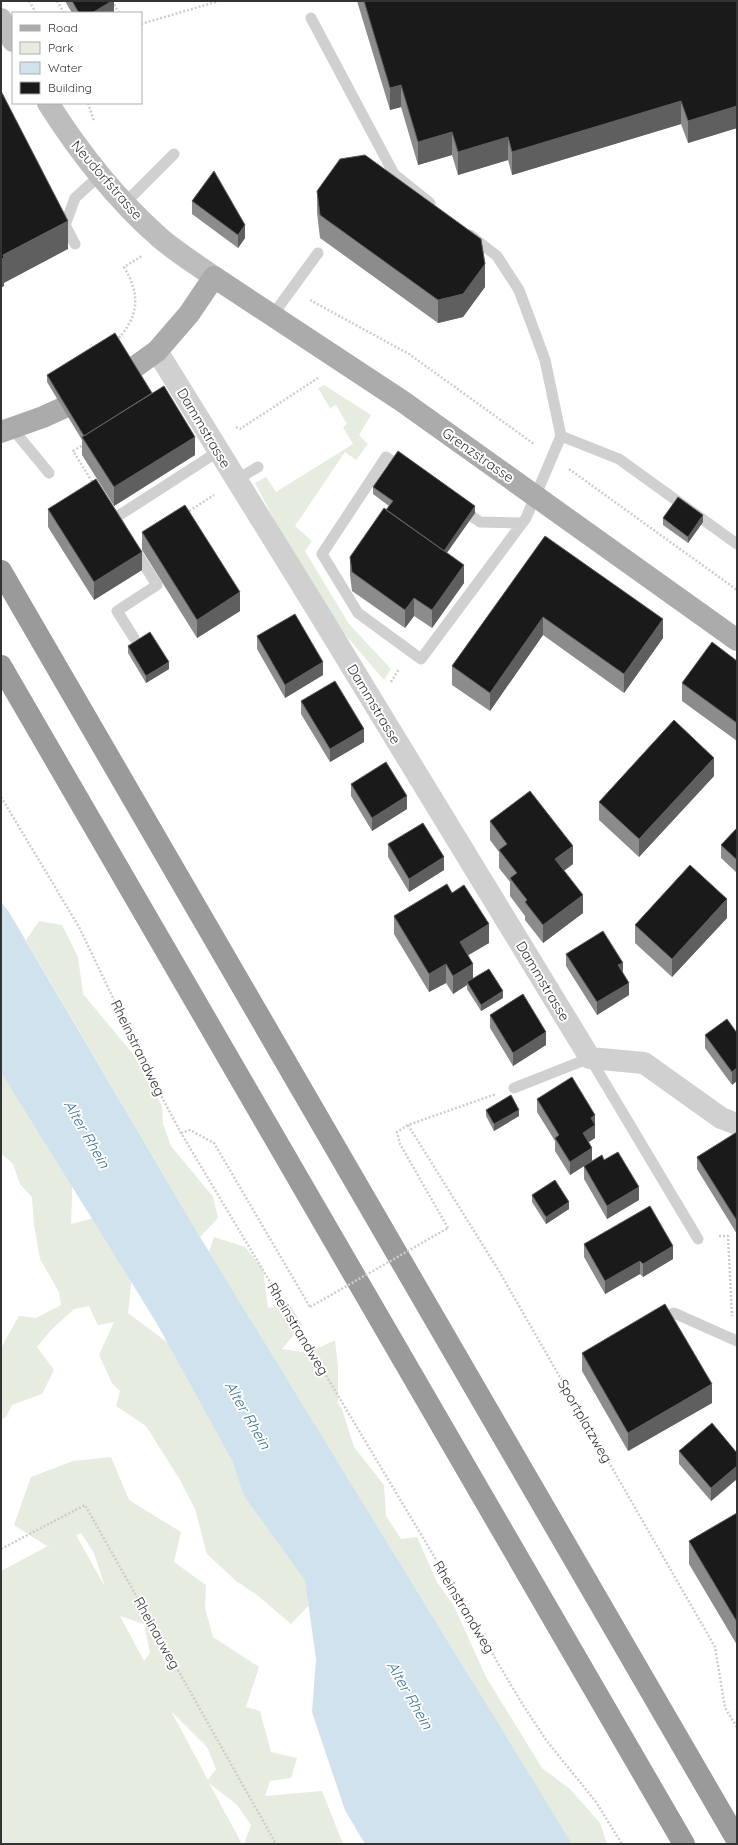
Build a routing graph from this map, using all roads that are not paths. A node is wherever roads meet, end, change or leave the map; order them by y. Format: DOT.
graph roads {
  1 [pos="311,18"];
  2 [pos="1,19"];
  3 [pos="12,39"];
  4 [pos="49,104"];
  5 [pos="174,154"];
  6 [pos="100,175"];
  7 [pos="124,204"];
  8 [pos="436,208"];
  9 [pos="460,227"];
  10 [pos="75,244"];
  11 [pos="318,253"];
  12 [pos="214,277"];
  13 [pos="272,316"];
  14 [pos="157,351"];
  15 [pos="132,368"];
  16 [pos="63,408"];
  17 [pos="6,430"];
  18 [pos="561,436"];
  19 [pos="219,451"];
  20 [pos="258,467"];
  21 [pos="49,473"];
  22 [pos="411,474"];
  23 [pos="236,480"];
  24 [pos="535,495"];
  25 [pos="449,500"];
  26 [pos="521,523"];
  27 [pos="737,544"];
  28 [pos="1,571"];
  29 [pos="134,638"];
  30 [pos="737,640"];
  31 [pos="1,666"];
  32 [pos="590,1058"];
  33 [pos="514,1088"];
  34 [pos="737,1124"];
  35 [pos="698,1239"];
  36 [pos="648,1327"];
  37 [pos="735,1341"];
  38 [pos="737,1840"];
  39 [pos="684,1844"];
  1 -- 8 [label="lane"];
  2 -- 3 [label="main road"];
  4 -- 6 [label="main road, Neudorfstrasse"];
  5 -- 7 [label="lane"];
  6 -- 7 [label="main road, Neudorfstrasse"];
  6 -- 10 [label="lane"];
  7 -- 12 [label="main road, Neudorfstrasse"];
  9 -- 18 [label="lane"];
  11 -- 13 [label="lane"];
  12 -- 13 [label="main road, Grenzstrasse"];
  12 -- 14 [label="main road"];
  13 -- 24 [label="main road, Grenzstrasse"];
  14 -- 15 [label="main road"];
  14 -- 19 [label="street, Dammstrasse"];
  16 -- 17 [label="main road"];
  17 -- 21 [label="lane"];
  18 -- 24 [label="lane"];
  18 -- 27 [label="lane"];
  19 -- 23 [label="street, Dammstrasse"];
  19 -- 29 [label="lane"];
  20 -- 23 [label="lane"];
  22 -- 26 [label="lane"];
  23 -- 32 [label="street, Dammstrasse"];
  24 -- 26 [label="lane"];
  24 -- 30 [label="main road, Grenzstrasse"];
  25 -- 26 [label="lane"];
  28 -- 38 [label="highway"];
  31 -- 39 [label="highway"];
  32 -- 33 [label="lane"];
  32 -- 34 [label="street"];
  32 -- 35 [label="lane"];
  36 -- 37 [label="lane"];
}
